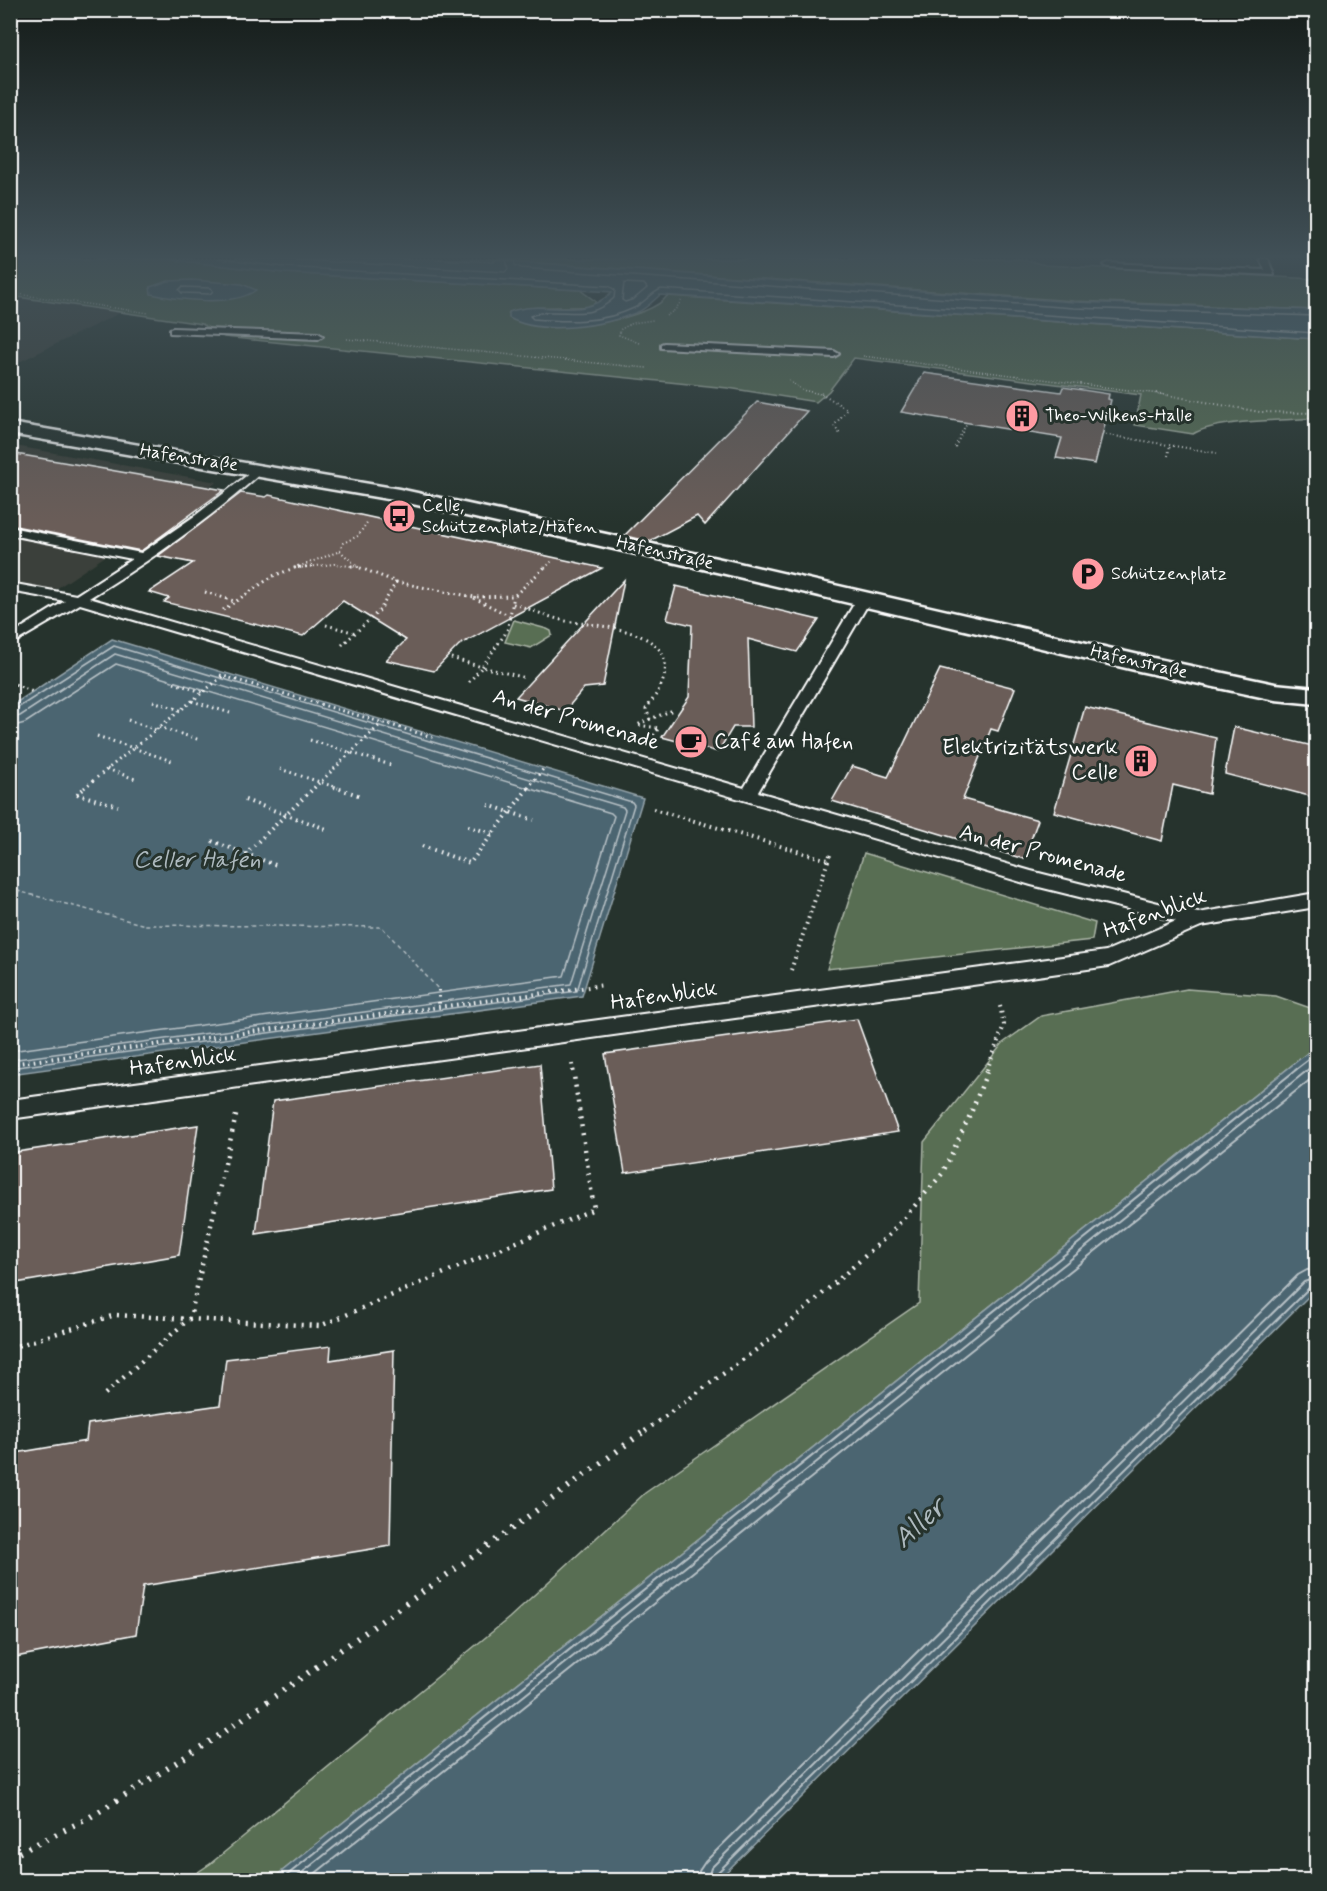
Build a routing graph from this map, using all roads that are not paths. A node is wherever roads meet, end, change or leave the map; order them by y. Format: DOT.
graph roads {
  1 [pos="690,347"];
  2 [pos="834,354"];
  3 [pos="10,428"];
  4 [pos="259,469"];
  5 [pos="10,531"];
  6 [pos="144,558"];
  7 [pos="10,587"];
  8 [pos="77,599"];
  9 [pos="864,599"];
  10 [pos="10,641"];
  11 [pos="1317,696"];
  12 [pos="748,795"];
  13 [pos="1317,900"];
  14 [pos="1198,920"];
  15 [pos="10,1110"];
  1 -- 2 [label="lane"];
  3 -- 4 [label="street, Hafenstraße"];
  4 -- 6 [label="lane"];
  4 -- 9 [label="street, Hafenstraße"];
  5 -- 6 [label="lane"];
  6 -- 8 [label="lane"];
  7 -- 8 [label="lane, An der Promenade"];
  8 -- 10 [label="lane"];
  8 -- 12 [label="lane, An der Promenade"];
  9 -- 11 [label="street, Hafenstraße"];
  9 -- 12 [label="lane"];
  12 -- 14 [label="lane, An der Promenade"];
  13 -- 14 [label="lane, Hafenblick"];
  14 -- 15 [label="lane, Hafenblick"];
}
